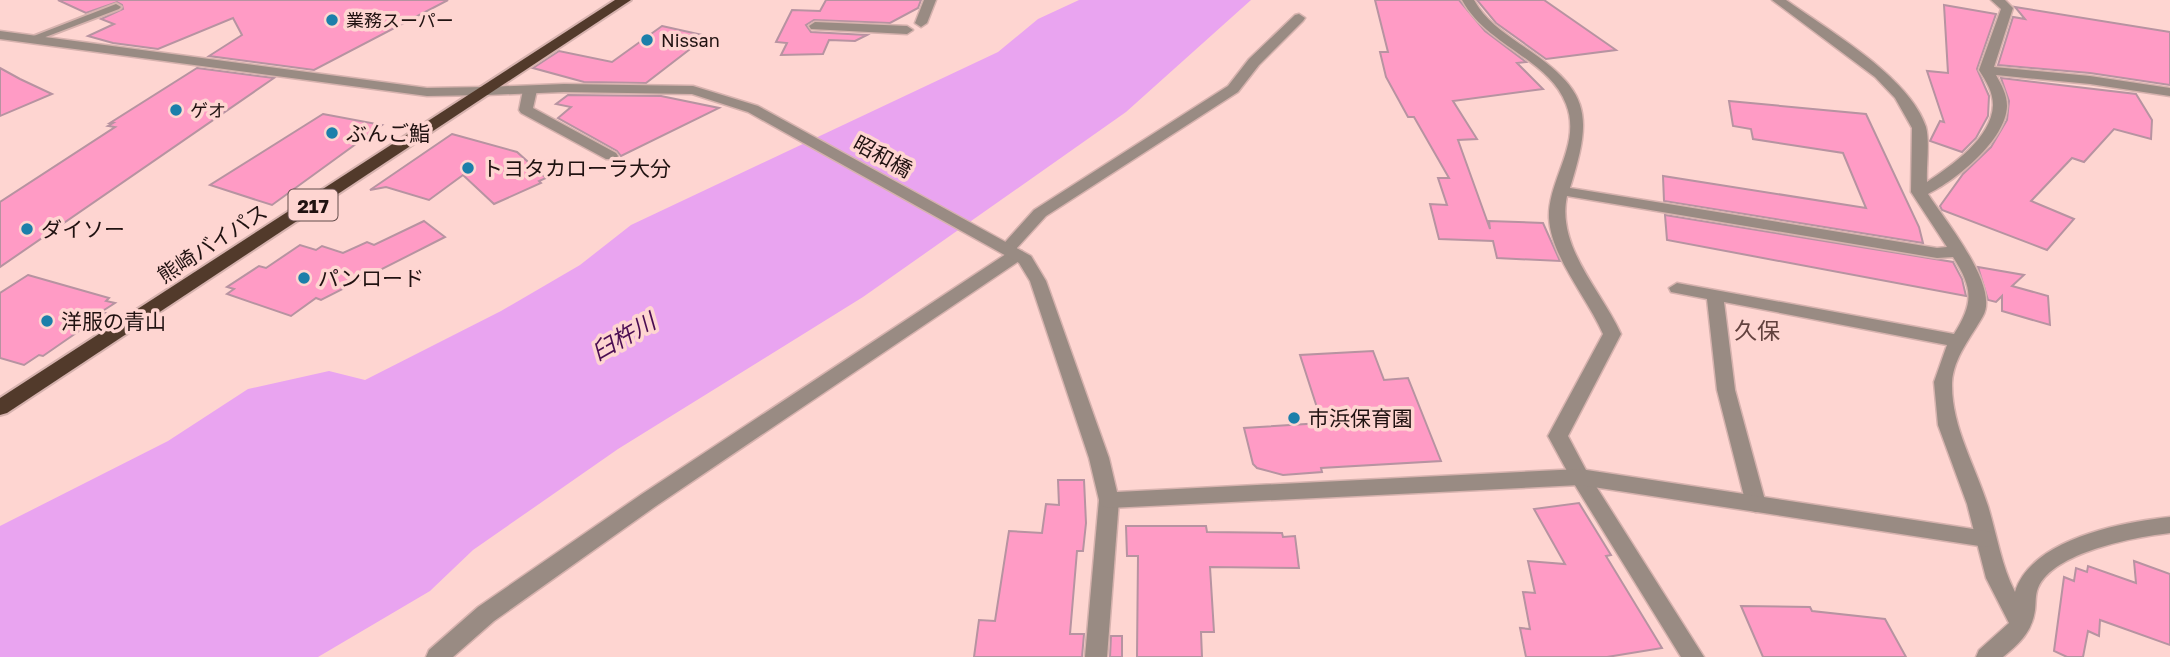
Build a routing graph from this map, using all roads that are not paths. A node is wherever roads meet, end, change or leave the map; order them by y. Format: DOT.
graph roads {
  1 [pos="624,0"];
  2 [pos="930,0"];
  3 [pos="1468,0"];
  4 [pos="1778,0"];
  5 [pos="1997,0"];
  6 [pos="116,7"];
  7 [pos="1299,18"];
  8 [pos="921,23"];
  9 [pos="815,26"];
  10 [pos="906,30"];
  11 [pos="0,35"];
  12 [pos="32,39"];
  13 [pos="1986,70"];
  14 [pos="530,90"];
  15 [pos="485,91"];
  16 [pos="2170,92"];
  17 [pos="611,156"];
  18 [pos="1562,191"];
  19 [pos="1919,192"];
  20 [pos="1006,248"];
  21 [pos="1958,251"];
  22 [pos="1677,288"];
  23 [pos="1715,295"];
  24 [pos="1959,341"];
  25 [pos="0,408"];
  26 [pos="1580,477"];
  27 [pos="1109,500"];
  28 [pos="1756,504"];
  29 [pos="2170,525"];
  30 [pos="1986,539"];
  31 [pos="2021,625"];
  32 [pos="437,657"];
  33 [pos="1096,657"];
  34 [pos="1693,657"];
  35 [pos="1987,657"];
  1 -- 15 [label="highway, 熊崎バイパス / 217"];
  2 -- 8 [label="street"];
  3 -- 18 [label="street"];
  4 -- 19 [label="street"];
  5 -- 13 [label="street"];
  6 -- 12 [label="lane"];
  7 -- 20 [label="street"];
  9 -- 10 [label="street"];
  11 -- 12 [label="street, 昭和橋"];
  12 -- 15 [label="street, 昭和橋"];
  13 -- 16 [label="street"];
  13 -- 19 [label="street"];
  14 -- 15 [label="street, 昭和橋"];
  14 -- 17 [label="street"];
  14 -- 20 [label="street, 昭和橋"];
  15 -- 25 [label="highway, 熊崎バイパス / 217"];
  18 -- 21 [label="street"];
  18 -- 26 [label="street"];
  19 -- 21 [label="street"];
  20 -- 27 [label="street"];
  20 -- 32 [label="street"];
  21 -- 24 [label="street"];
  22 -- 23 [label="street"];
  23 -- 24 [label="street"];
  23 -- 28 [label="street"];
  24 -- 30 [label="street"];
  26 -- 27 [label="street"];
  26 -- 28 [label="street"];
  26 -- 34 [label="street"];
  27 -- 33 [label="street"];
  28 -- 30 [label="street"];
  29 -- 31 [label="street"];
  30 -- 31 [label="street"];
  31 -- 35 [label="street"];
}
